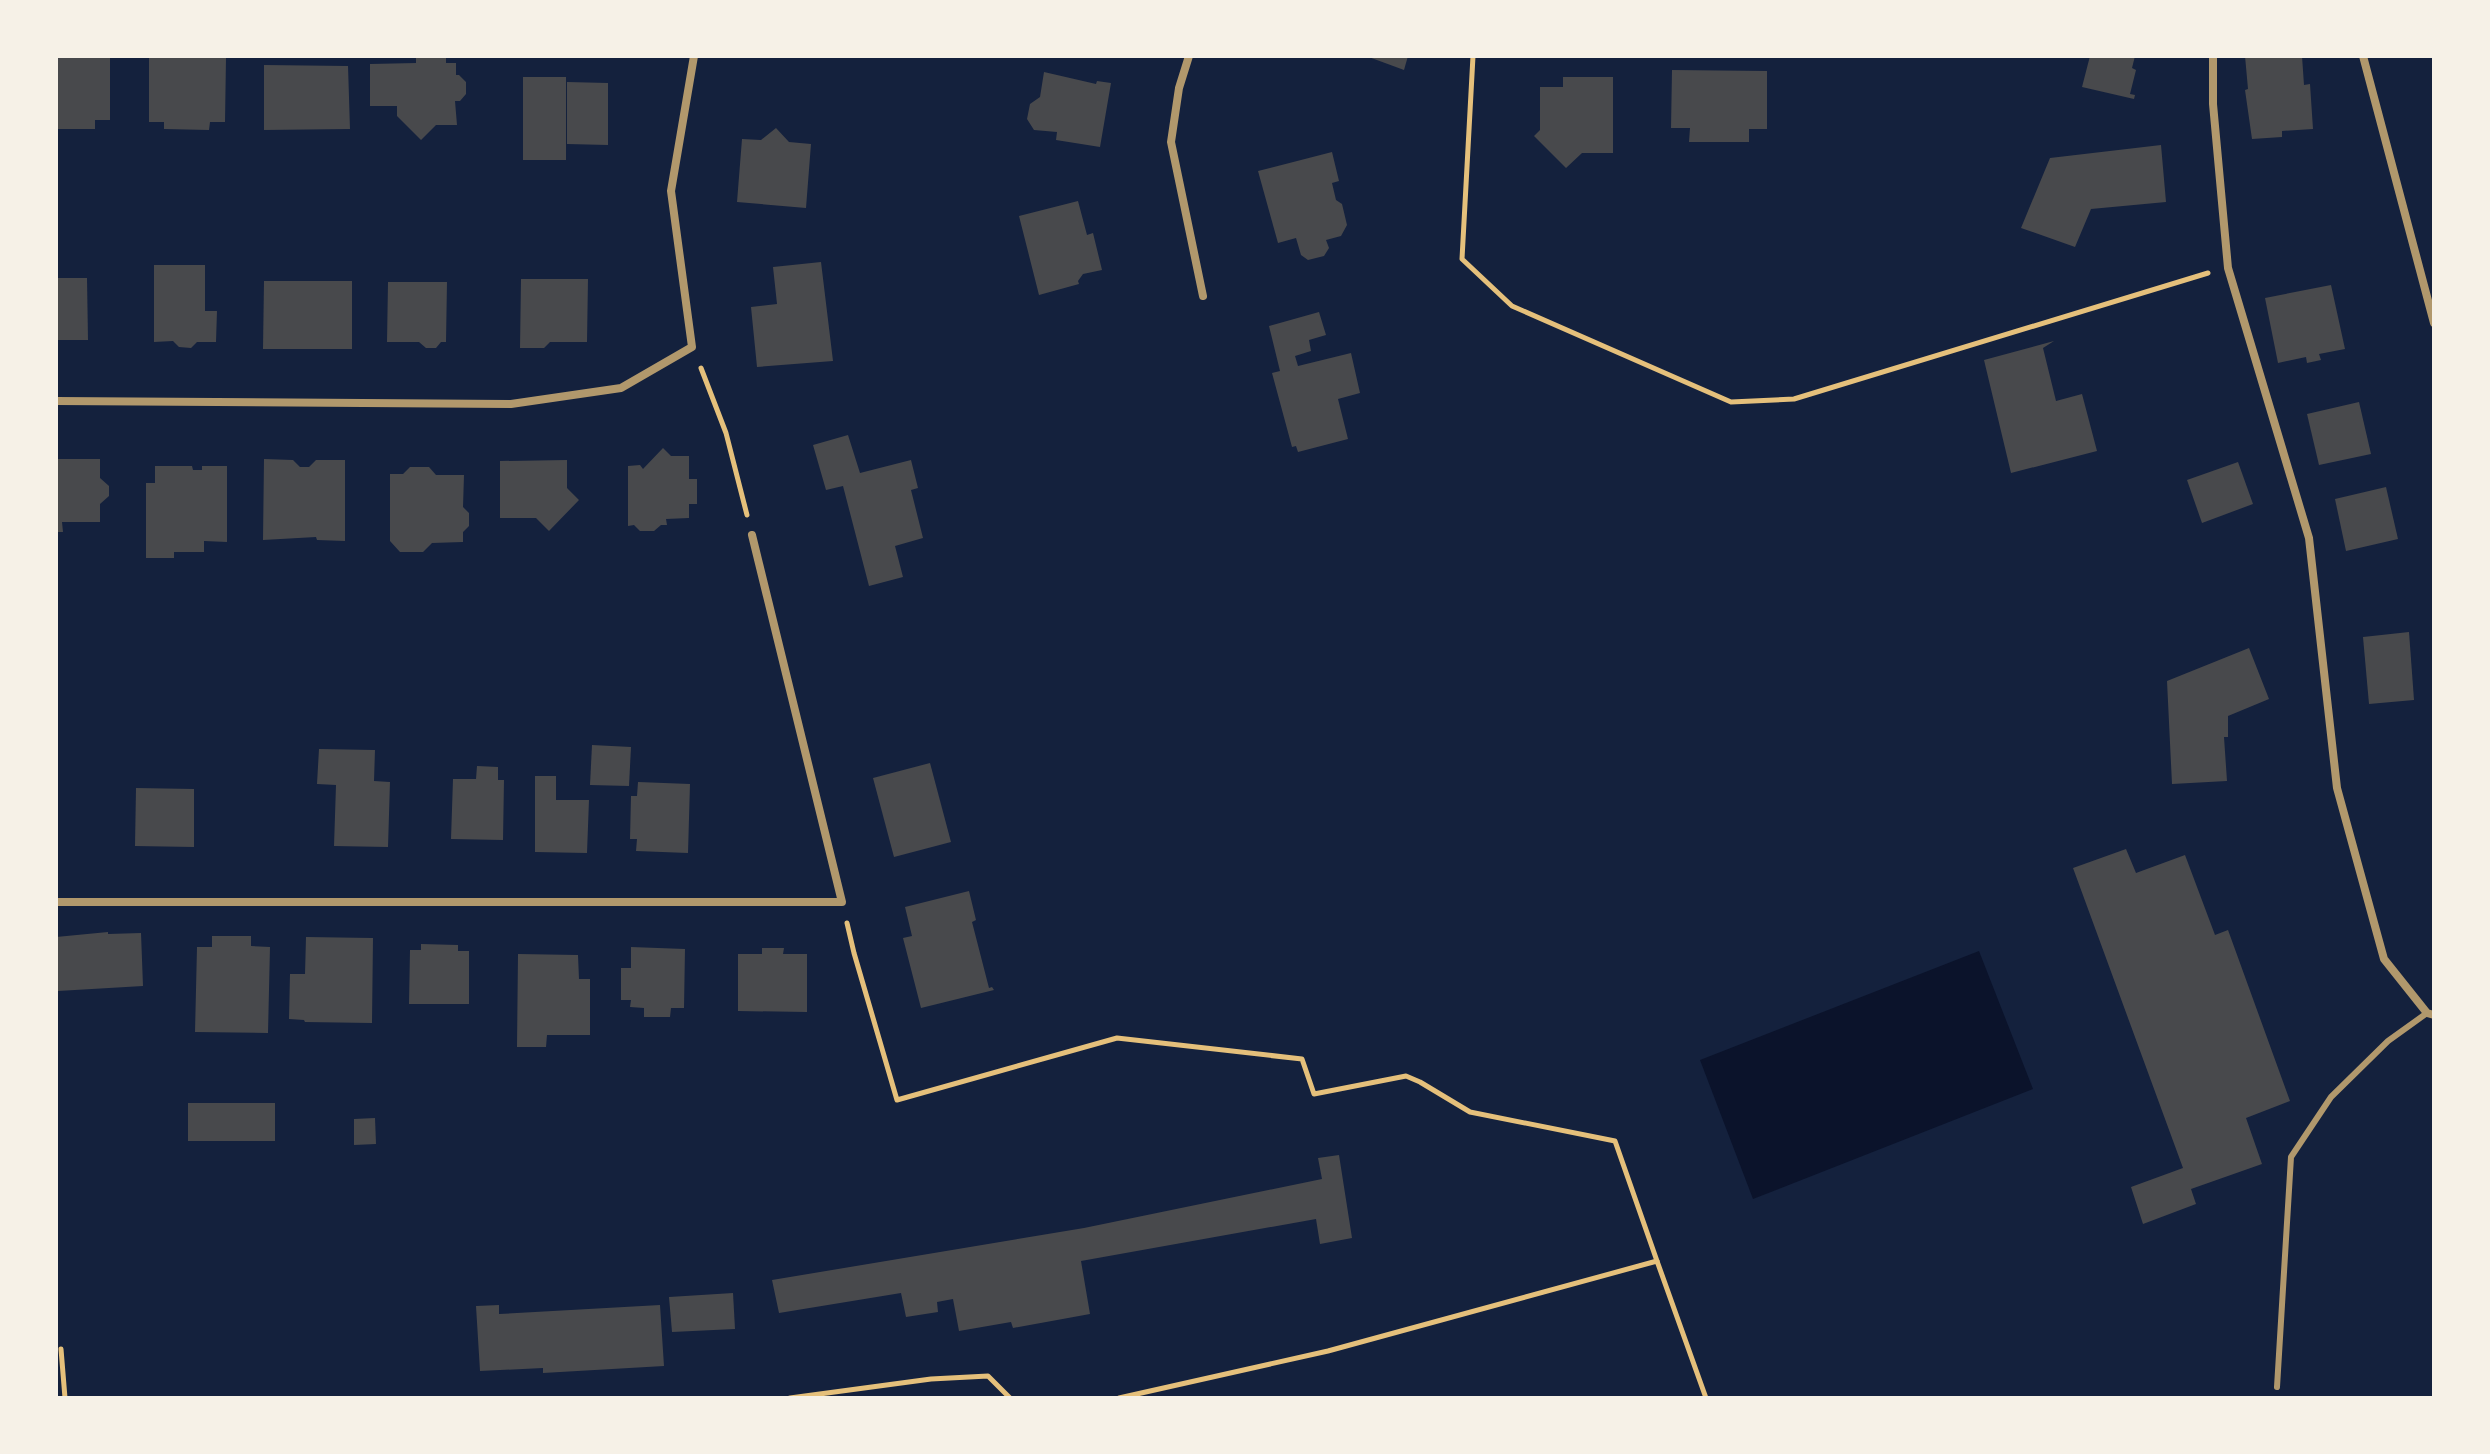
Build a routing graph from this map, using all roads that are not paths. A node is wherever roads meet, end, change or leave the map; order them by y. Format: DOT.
graph roads {
  1 [pos="694,56"];
  2 [pos="1189,56"];
  3 [pos="2213,56"];
  4 [pos="2363,56"];
  5 [pos="1203,296"];
  6 [pos="2434,323"];
  7 [pos="56,401"];
  8 [pos="752,535"];
  9 [pos="56,902"];
  10 [pos="2430,1014"];
  11 [pos="2277,1387"];
  1 -- 7 [label="street"];
  2 -- 5 [label="street"];
  3 -- 10 [label="street"];
  4 -- 6 [label="street"];
  8 -- 9 [label="street"];
  10 -- 11 [label="lane"];
}
